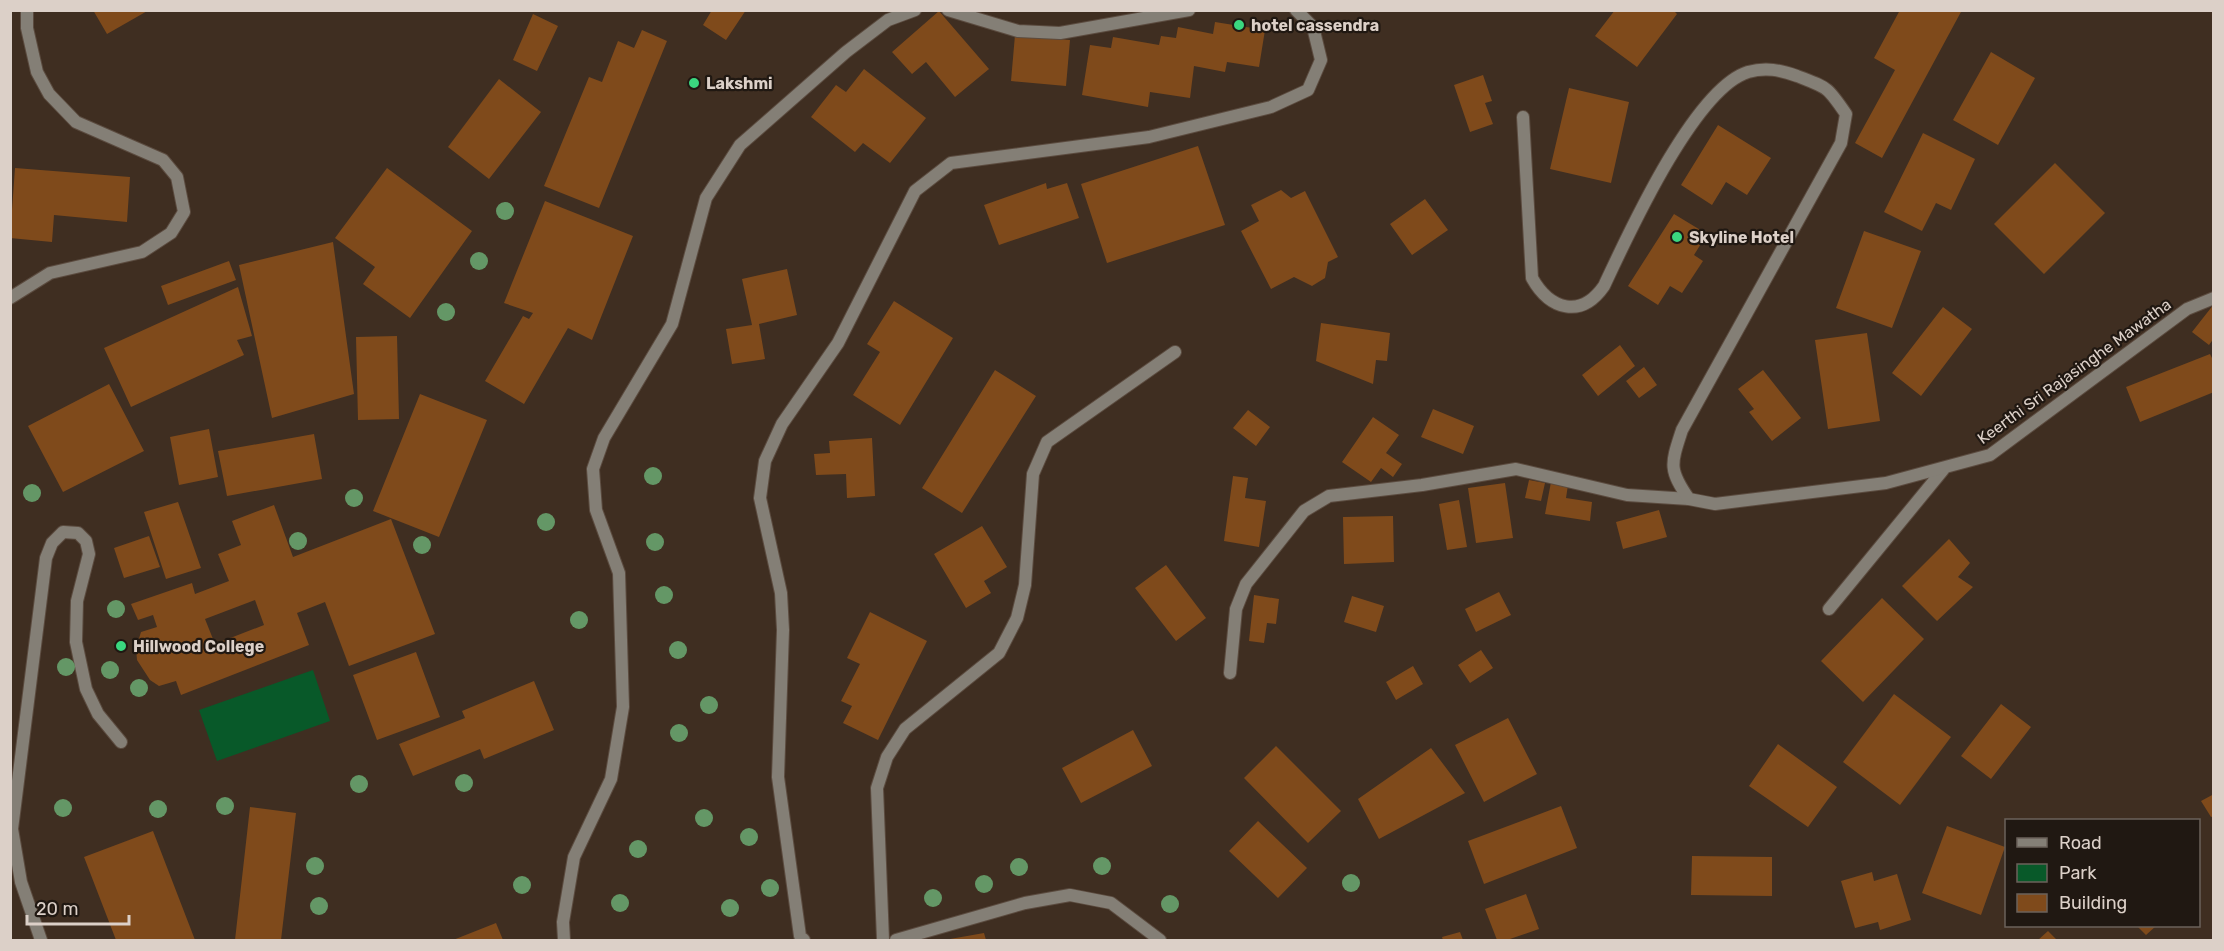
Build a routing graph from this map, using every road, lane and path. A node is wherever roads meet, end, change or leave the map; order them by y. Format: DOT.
graph roads {
  1 [pos="27,10"];
  2 [pos="915,10"];
  3 [pos="948,10"];
  4 [pos="1189,10"];
  5 [pos="1296,10"];
  6 [pos="1523,117"];
  7 [pos="10,298"];
  8 [pos="2214,298"];
  9 [pos="1175,352"];
  10 [pos="1943,470"];
  11 [pos="1689,499"];
  12 [pos="1828,609"];
  13 [pos="1230,673"];
  14 [pos="121,742"];
  15 [pos="41,940"];
  16 [pos="564,940"];
  17 [pos="804,940"];
  18 [pos="883,940"];
  19 [pos="896,940"];
  20 [pos="1160,940"];
  1 -- 7 [label="street"];
  2 -- 16 [label="street"];
  3 -- 4 [label="street"];
  5 -- 17 [label="street"];
  6 -- 11 [label="street"];
  8 -- 10 [label="street, Keerthi Sri Rajasinghe Mawatha"];
  9 -- 18 [label="street"];
  10 -- 11 [label="street, Keerthi Sri Rajasinghe Mawatha"];
  10 -- 12 [label="street"];
  11 -- 13 [label="street, Keerthi Sri Rajasinghe Mawatha"];
  14 -- 15 [label="street"];
  19 -- 20 [label="street"];
}
